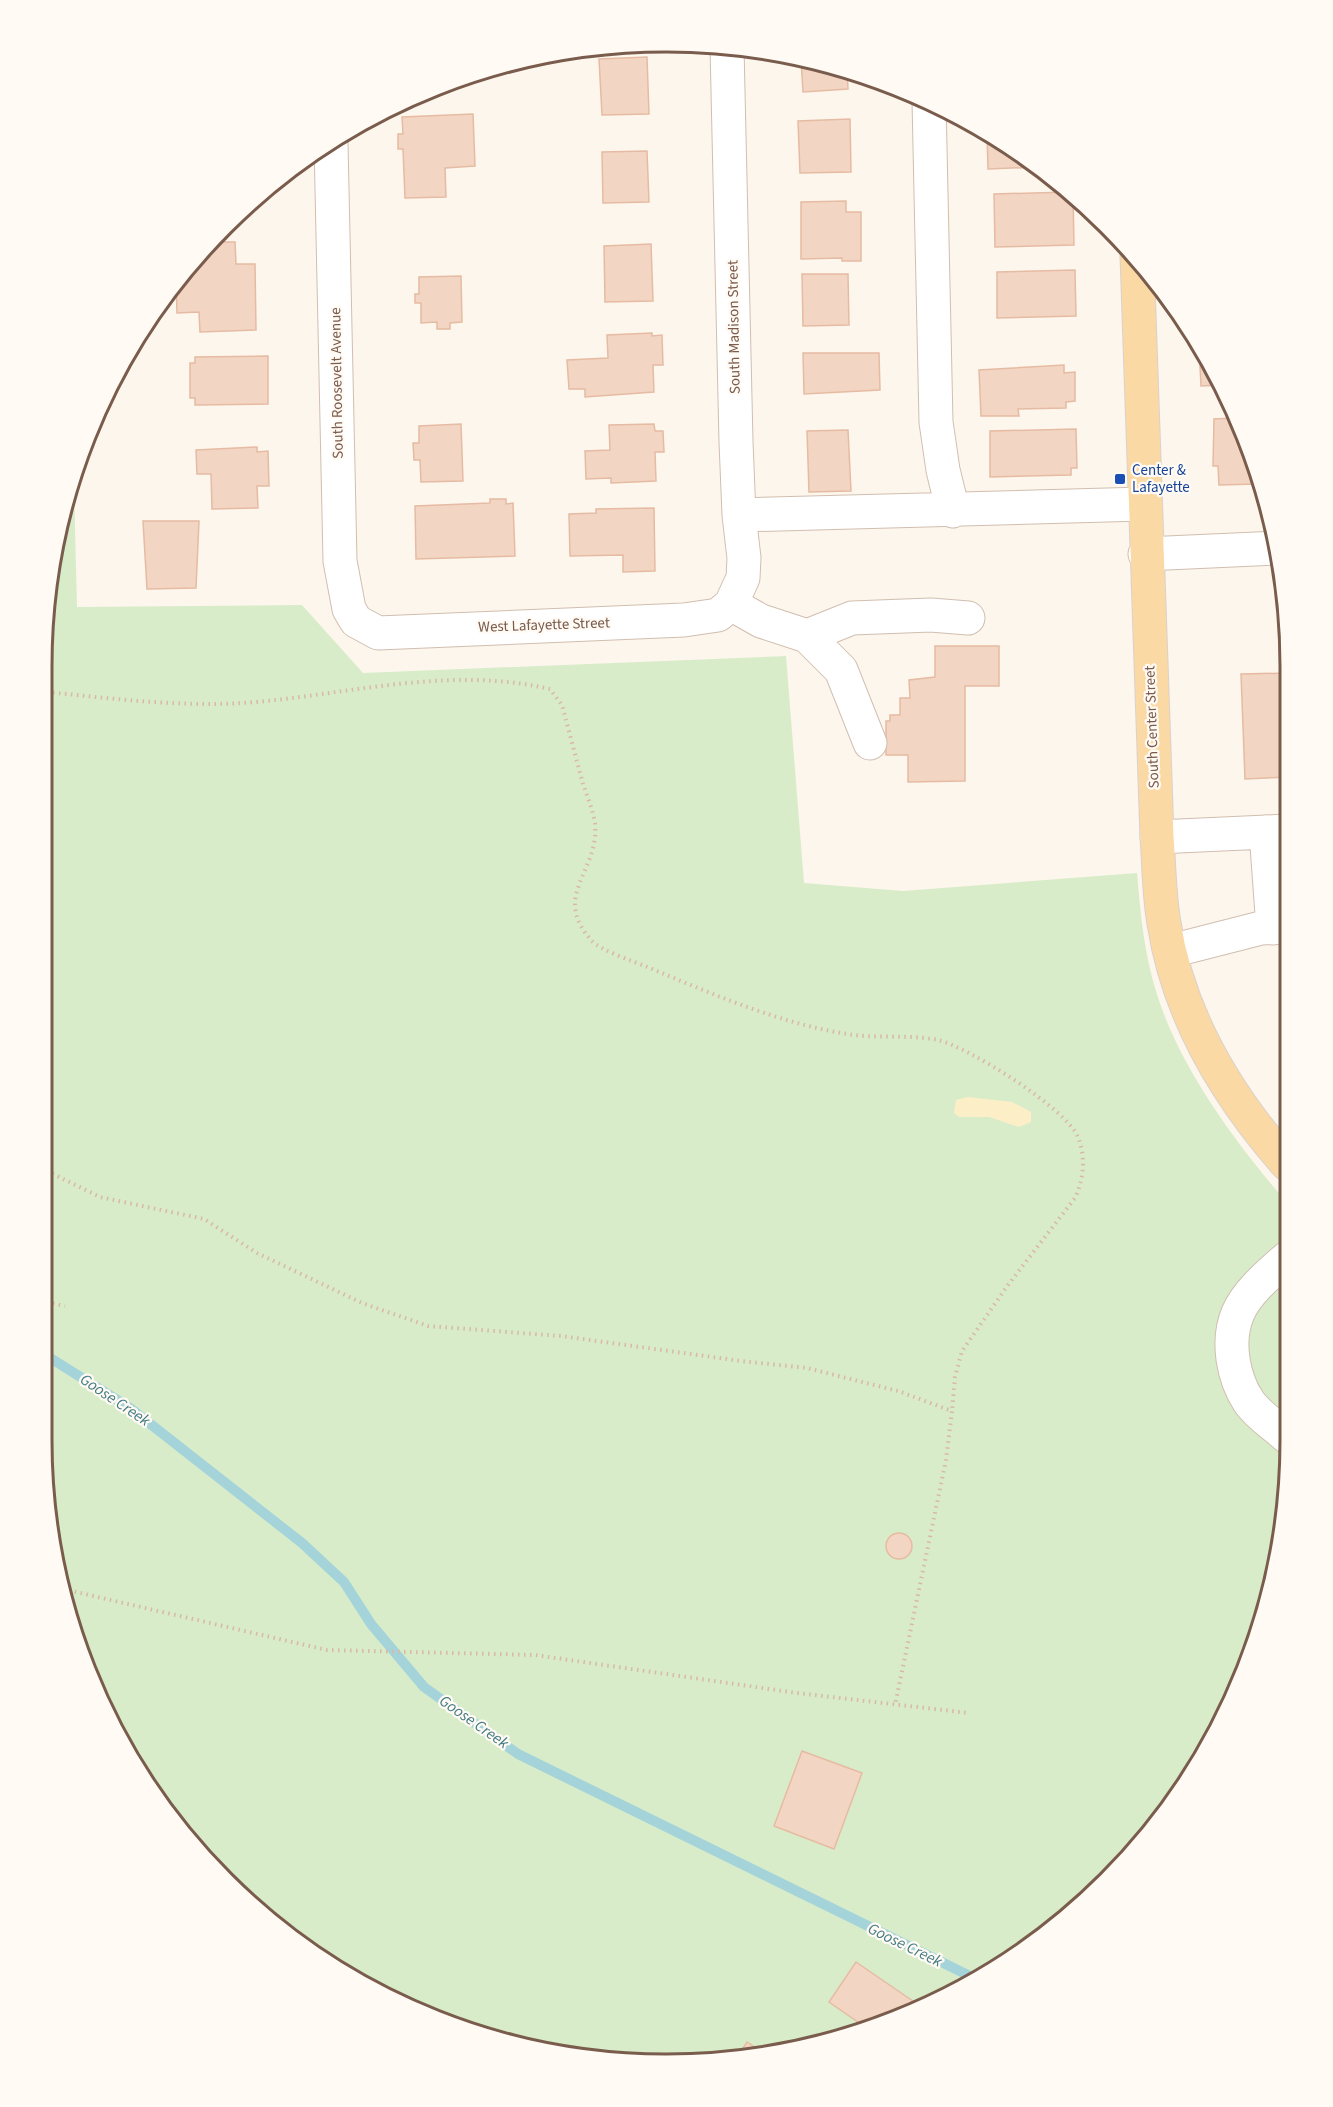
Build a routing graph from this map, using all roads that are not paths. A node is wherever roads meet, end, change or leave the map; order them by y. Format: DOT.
graph roads {
  1 [pos="727,56"];
  2 [pos="929,112"];
  3 [pos="331,152"];
  4 [pos="1137,273"];
  5 [pos="1144,504"];
  6 [pos="953,511"];
  7 [pos="739,515"];
  8 [pos="1269,548"];
  9 [pos="1145,554"];
  10 [pos="731,604"];
  11 [pos="968,618"];
  12 [pos="356,621"];
  13 [pos="807,636"];
  14 [pos="870,743"];
  15 [pos="1277,832"];
  16 [pos="1157,837"];
  17 [pos="1280,903"];
  18 [pos="1280,927"];
  19 [pos="1171,951"];
  20 [pos="1280,1155"];
  21 [pos="1280,1264"];
  22 [pos="1280,1431"];
  1 -- 7 [label="street, South Madison Street"];
  2 -- 6 [label="street"];
  3 -- 12 [label="street, South Roosevelt Avenue"];
  4 -- 5 [label="main road, South Center Street"];
  5 -- 6 [label="street"];
  5 -- 9 [label="main road, South Center Street"];
  6 -- 7 [label="street"];
  7 -- 10 [label="street, South Madison Street"];
  8 -- 9 [label="street"];
  9 -- 16 [label="main road, South Center Street"];
  10 -- 12 [label="street, West Lafayette Street"];
  10 -- 13 [label="street"];
  11 -- 13 [label="street"];
  13 -- 14 [label="street"];
  15 -- 16 [label="street"];
  15 -- 17 [label="street"];
  16 -- 19 [label="main road, South Center Street"];
  18 -- 19 [label="street"];
  19 -- 20 [label="main road, South Center Street"];
  21 -- 22 [label="street"];
}
